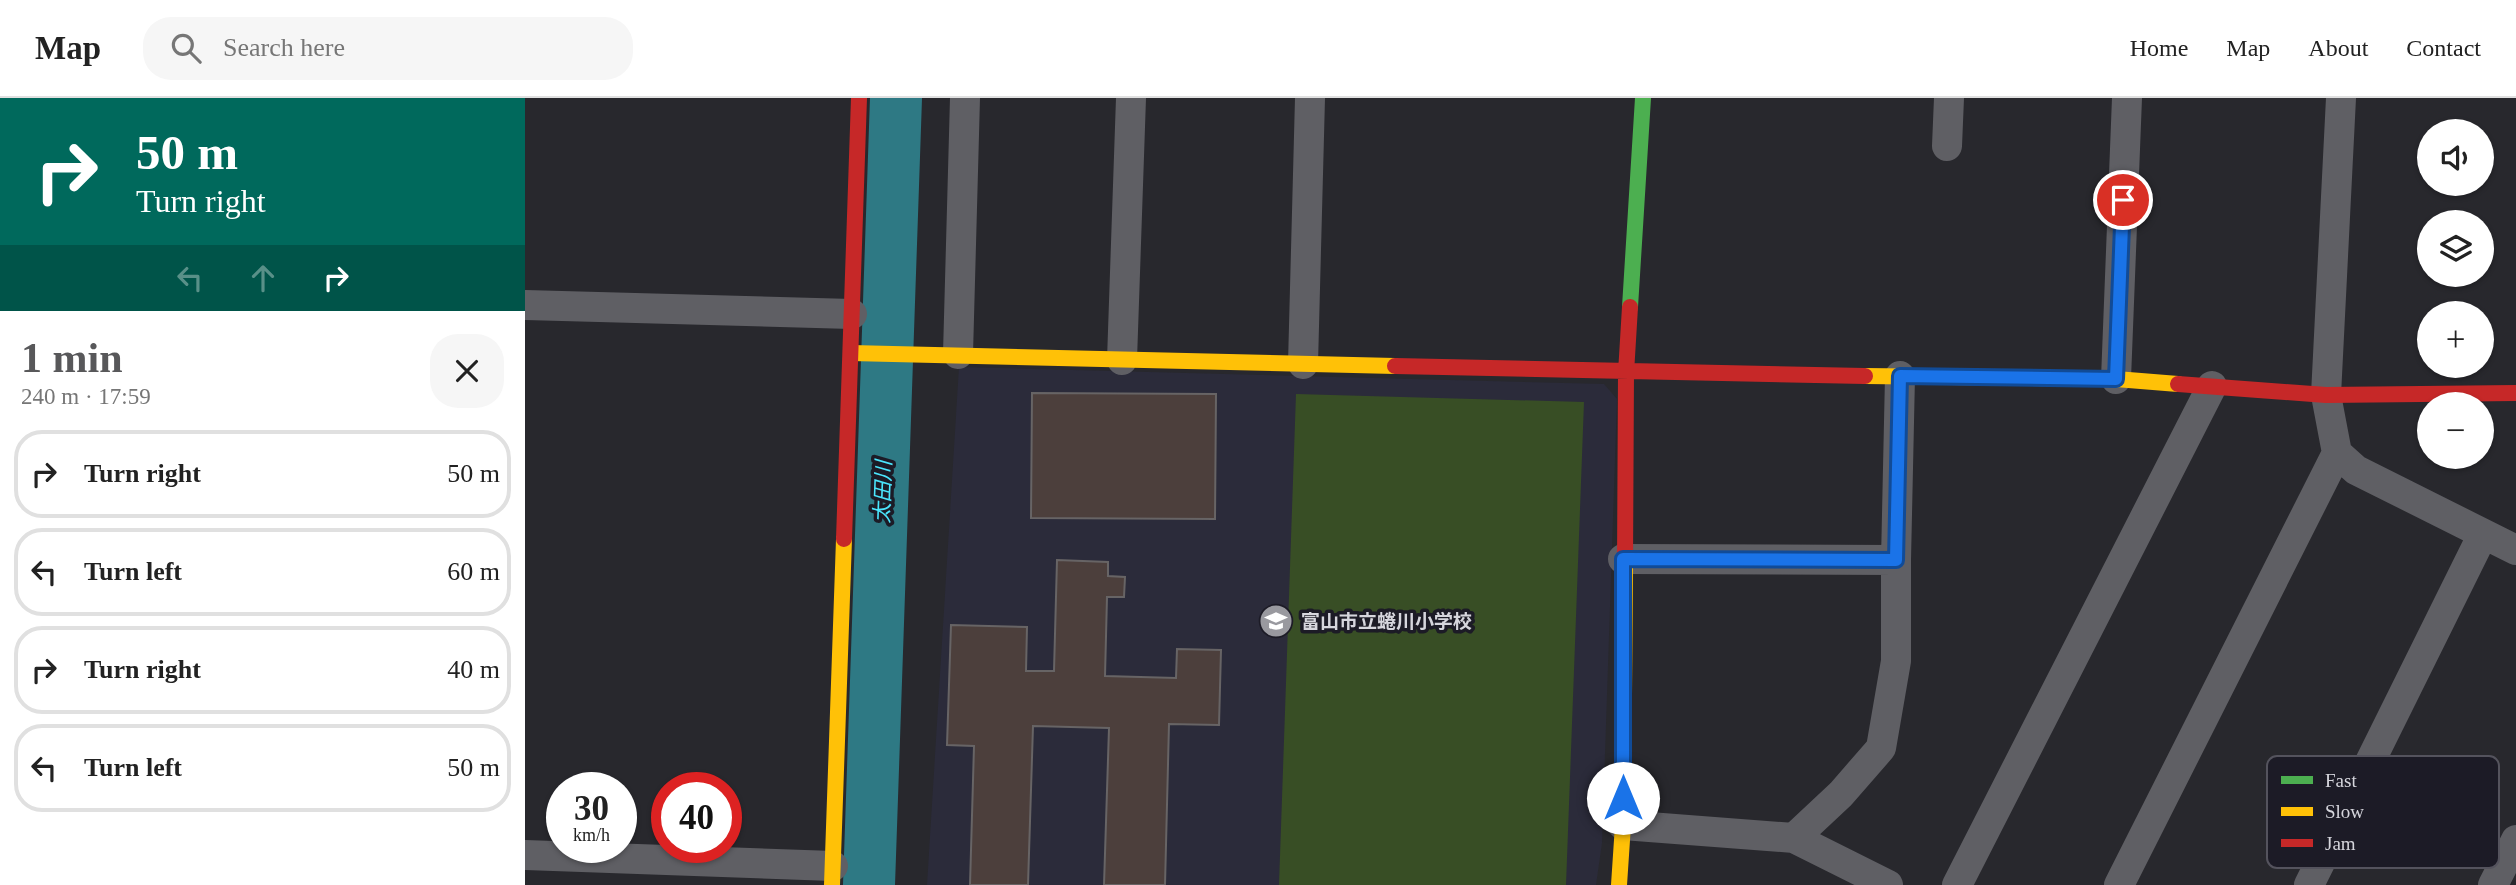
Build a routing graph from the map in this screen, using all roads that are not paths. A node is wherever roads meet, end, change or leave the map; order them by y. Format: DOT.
graph roads {
  1 [pos="859,98"];
  2 [pos="965,98"];
  3 [pos="1131,98"];
  4 [pos="1310,98"];
  5 [pos="1643,98"];
  6 [pos="1949,98"];
  7 [pos="2127,98"];
  8 [pos="2341,98"];
  9 [pos="1947,146"];
  10 [pos="525,305"];
  11 [pos="852,314"];
  12 [pos="856,352"];
  13 [pos="958,354"];
  14 [pos="1122,360"];
  15 [pos="1303,364"];
  16 [pos="1626,373"];
  17 [pos="1900,376"];
  18 [pos="2116,379"];
  19 [pos="2212,387"];
  20 [pos="2516,393"];
  21 [pos="2326,396"];
  22 [pos="2337,453"];
  23 [pos="2483,534"];
  24 [pos="2516,550"];
  25 [pos="1623,559"];
  26 [pos="1896,560"];
  27 [pos="2373,756"];
  28 [pos="1623,825"];
  29 [pos="1794,838"];
  30 [pos="2516,841"];
  31 [pos="525,855"];
  32 [pos="2317,868"];
  33 [pos="832,876"];
  34 [pos="1619,885"];
  35 [pos="1888,885"];
  36 [pos="1957,885"];
  37 [pos="2119,885"];
  38 [pos="2309,885"];
  39 [pos="2493,885"];
  1 -- 11 [label="street"];
  2 -- 13 [label="street"];
  3 -- 14 [label="street"];
  4 -- 15 [label="street"];
  5 -- 16 [label="street"];
  6 -- 9 [label="street"];
  7 -- 18 [label="street"];
  8 -- 21 [label="street"];
  10 -- 11 [label="street"];
  11 -- 12 [label="street"];
  12 -- 13 [label="street"];
  12 -- 33 [label="street"];
  13 -- 14 [label="street"];
  14 -- 15 [label="street"];
  15 -- 16 [label="street"];
  16 -- 17 [label="street"];
  16 -- 25 [label="street"];
  17 -- 18 [label="street"];
  17 -- 26 [label="street"];
  18 -- 19 [label="street"];
  19 -- 21 [label="street"];
  19 -- 36 [label="street"];
  20 -- 21 [label="street"];
  21 -- 22 [label="street"];
  22 -- 23 [label="street"];
  22 -- 37 [label="street"];
  23 -- 24 [label="street"];
  23 -- 27 [label="street"];
  25 -- 26 [label="street"];
  25 -- 28 [label="street"];
  26 -- 29 [label="street"];
  28 -- 29 [label="street"];
  28 -- 34 [label="street"];
  29 -- 35 [label="street"];
  30 -- 39 [label="street"];
  31 -- 33 [label="street"];
  32 -- 38 [label="street"];
}
